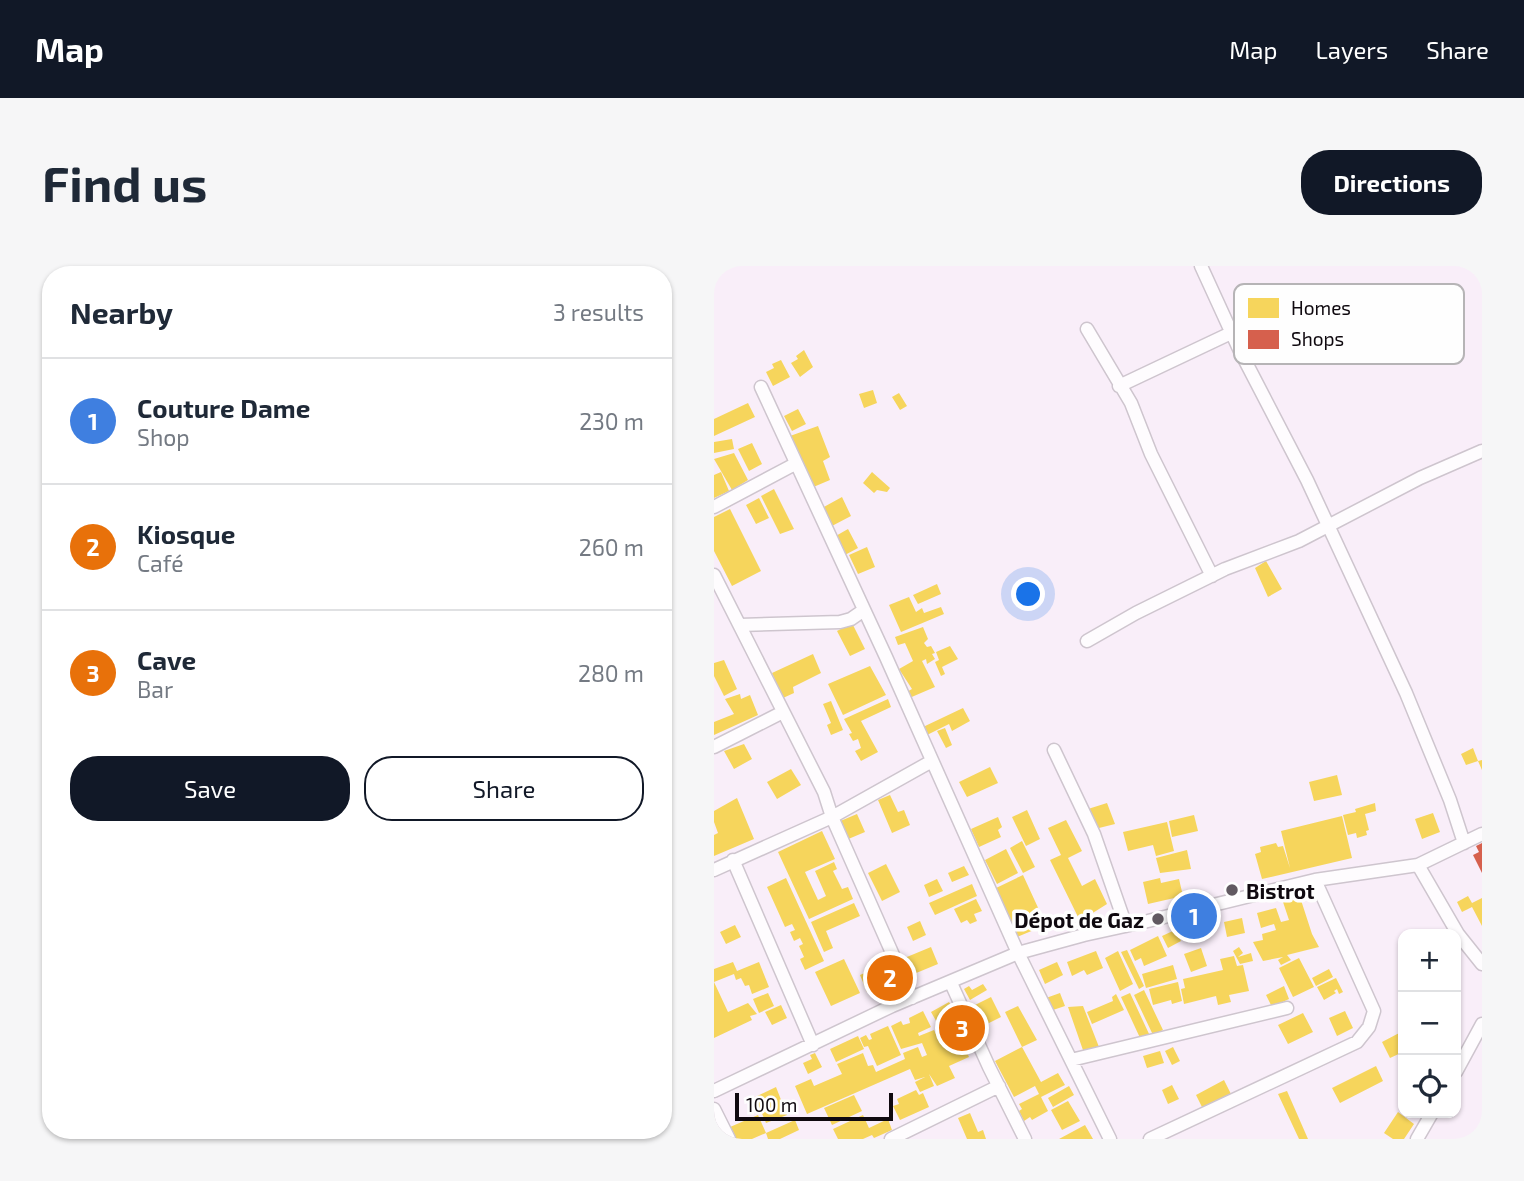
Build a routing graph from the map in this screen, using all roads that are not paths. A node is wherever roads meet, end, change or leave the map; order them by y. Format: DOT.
graph roads {
  1 [pos="1200,266"];
  2 [pos="1087,329"];
  3 [pos="1231,333"];
  4 [pos="1234,339"];
  5 [pos="1247,364"];
  6 [pos="1119,386"];
  7 [pos="761,387"];
  8 [pos="1482,451"];
  9 [pos="795,464"];
  10 [pos="714,507"];
  11 [pos="1328,525"];
  12 [pos="714,575"];
  13 [pos="1213,576"];
  14 [pos="864,610"];
  15 [pos="740,625"];
  16 [pos="1087,641"];
  17 [pos="783,712"];
  18 [pos="714,747"];
  19 [pos="1054,750"];
  20 [pos="932,761"];
  21 [pos="832,817"];
  22 [pos="1482,834"];
  23 [pos="1464,843"];
  24 [pos="733,860"];
  25 [pos="1418,865"];
  26 [pos="714,870"];
  27 [pos="1315,880"];
  28 [pos="1126,926"];
  29 [pos="1018,953"];
  30 [pos="1482,964"];
  31 [pos="951,983"];
  32 [pos="912,998"];
  33 [pos="1287,1008"];
  34 [pos="1482,1024"];
  35 [pos="813,1045"];
  36 [pos="1071,1059"];
  37 [pos="1461,1063"];
  38 [pos="999,1086"];
  39 [pos="714,1091"];
  40 [pos="714,1109"];
  41 [pos="1429,1118"];
  42 [pos="729,1139"];
  43 [pos="891,1139"];
  44 [pos="1025,1139"];
  45 [pos="1111,1139"];
  46 [pos="1150,1139"];
  47 [pos="1417,1139"];
  1 -- 3 [label="street"];
  2 -- 6 [label="street"];
  3 -- 4 [label="street"];
  3 -- 6 [label="street"];
  5 -- 11 [label="street"];
  6 -- 13 [label="street"];
  7 -- 9 [label="street"];
  8 -- 11 [label="street"];
  9 -- 10 [label="street"];
  9 -- 14 [label="street"];
  11 -- 13 [label="street"];
  11 -- 23 [label="street"];
  12 -- 15 [label="street"];
  13 -- 16 [label="street"];
  14 -- 15 [label="street"];
  14 -- 20 [label="street"];
  15 -- 17 [label="street"];
  17 -- 18 [label="street"];
  17 -- 21 [label="street"];
  19 -- 28 [label="street"];
  20 -- 21 [label="street"];
  20 -- 29 [label="street"];
  21 -- 24 [label="street"];
  21 -- 32 [label="street"];
  22 -- 23 [label="street"];
  23 -- 25 [label="street"];
  24 -- 26 [label="street"];
  24 -- 35 [label="street"];
  25 -- 27 [label="street"];
  25 -- 30 [label="street"];
  27 -- 28 [label="street"];
  27 -- 46 [label="street"];
  28 -- 29 [label="street"];
  29 -- 31 [label="street"];
  29 -- 36 [label="street"];
  31 -- 32 [label="street"];
  31 -- 38 [label="street"];
  32 -- 35 [label="street"];
  33 -- 36 [label="street"];
  34 -- 37 [label="street"];
  35 -- 39 [label="street"];
  36 -- 45 [label="street"];
  38 -- 43 [label="street"];
  38 -- 44 [label="street"];
  40 -- 42 [label="street"];
  41 -- 47 [label="street"];
}
